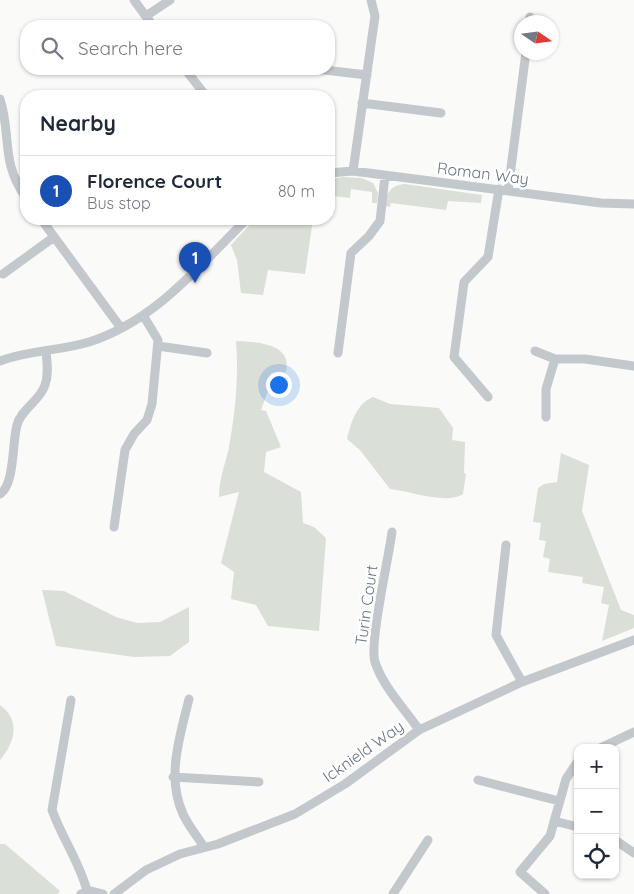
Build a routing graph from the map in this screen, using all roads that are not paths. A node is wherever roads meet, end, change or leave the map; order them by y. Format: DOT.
graph roads {
  1 [pos="134,0"];
  2 [pos="170,0"];
  3 [pos="371,0"];
  4 [pos="146,16"];
  5 [pos="149,20"];
  6 [pos="525,60"];
  7 [pos="335,72"];
  8 [pos="190,75"];
  9 [pos="367,76"];
  10 [pos="201,90"];
  11 [pos="0,99"];
  12 [pos="362,103"];
  13 [pos="440,113"];
  14 [pos="352,171"];
  15 [pos="335,172"];
  16 [pos="385,176"];
  17 [pos="20,186"];
  18 [pos="503,190"];
  19 [pos="634,204"];
  20 [pos="45,225"];
  21 [pos="240,225"];
  22 [pos="54,237"];
  23 [pos="3,274"];
  24 [pos="143,316"];
  25 [pos="120,328"];
  26 [pos="158,346"];
  27 [pos="46,351"];
  28 [pos="535,351"];
  29 [pos="207,353"];
  30 [pos="338,353"];
  31 [pos="555,359"];
  32 [pos="0,361"];
  33 [pos="634,366"];
  34 [pos="488,397"];
  35 [pos="546,417"];
  36 [pos="0,494"];
  37 [pos="114,527"];
  38 [pos="392,532"];
  39 [pos="506,545"];
  40 [pos="634,640"];
  41 [pos="522,682"];
  42 [pos="189,699"];
  43 [pos="71,700"];
  44 [pos="419,730"];
  45 [pos="634,732"];
  46 [pos="608,744"];
  47 [pos="574,767"];
  48 [pos="174,777"];
  49 [pos="478,780"];
  50 [pos="259,782"];
  51 [pos="559,801"];
  52 [pos="554,822"];
  53 [pos="574,827"];
  54 [pos="428,840"];
  55 [pos="619,843"];
  56 [pos="204,847"];
  57 [pos="634,853"];
  58 [pos="84,893"];
  59 [pos="103,894"];
  60 [pos="114,894"];
  61 [pos="393,894"];
  62 [pos="545,894"];
  1 -- 4 [label="street"];
  2 -- 4 [label="street"];
  3 -- 9 [label="street"];
  4 -- 5 [label="street"];
  6 -- 18 [label="street"];
  7 -- 9 [label="street"];
  8 -- 10 [label="street"];
  9 -- 12 [label="street"];
  11 -- 17 [label="street"];
  12 -- 13 [label="street"];
  12 -- 14 [label="street"];
  14 -- 15 [label="street, Roman Way"];
  14 -- 16 [label="street, Roman Way"];
  16 -- 18 [label="street, Roman Way"];
  16 -- 30 [label="street"];
  18 -- 19 [label="street, Roman Way"];
  18 -- 34 [label="street"];
  20 -- 22 [label="street"];
  21 -- 24 [label="street"];
  22 -- 23 [label="street"];
  22 -- 25 [label="street"];
  24 -- 25 [label="street"];
  24 -- 26 [label="street"];
  25 -- 27 [label="street"];
  26 -- 29 [label="street"];
  26 -- 37 [label="street"];
  27 -- 32 [label="street"];
  27 -- 36 [label="street"];
  28 -- 31 [label="street"];
  31 -- 33 [label="street"];
  31 -- 35 [label="street"];
  38 -- 44 [label="street, Turin Court"];
  39 -- 41 [label="street"];
  40 -- 41 [label="street, Icknield Way"];
  41 -- 44 [label="street, Icknield Way"];
  42 -- 48 [label="street"];
  43 -- 58 [label="street"];
  44 -- 56 [label="street, Icknield Way"];
  45 -- 46 [label="street"];
  47 -- 51 [label="street"];
  48 -- 50 [label="street"];
  48 -- 56 [label="street"];
  49 -- 51 [label="street"];
  51 -- 52 [label="street"];
  52 -- 53 [label="street"];
  52 -- 62 [label="street"];
  54 -- 61 [label="street"];
  55 -- 57 [label="street"];
  56 -- 60 [label="street, Icknield Way"];
  58 -- 59 [label="street"];
}
